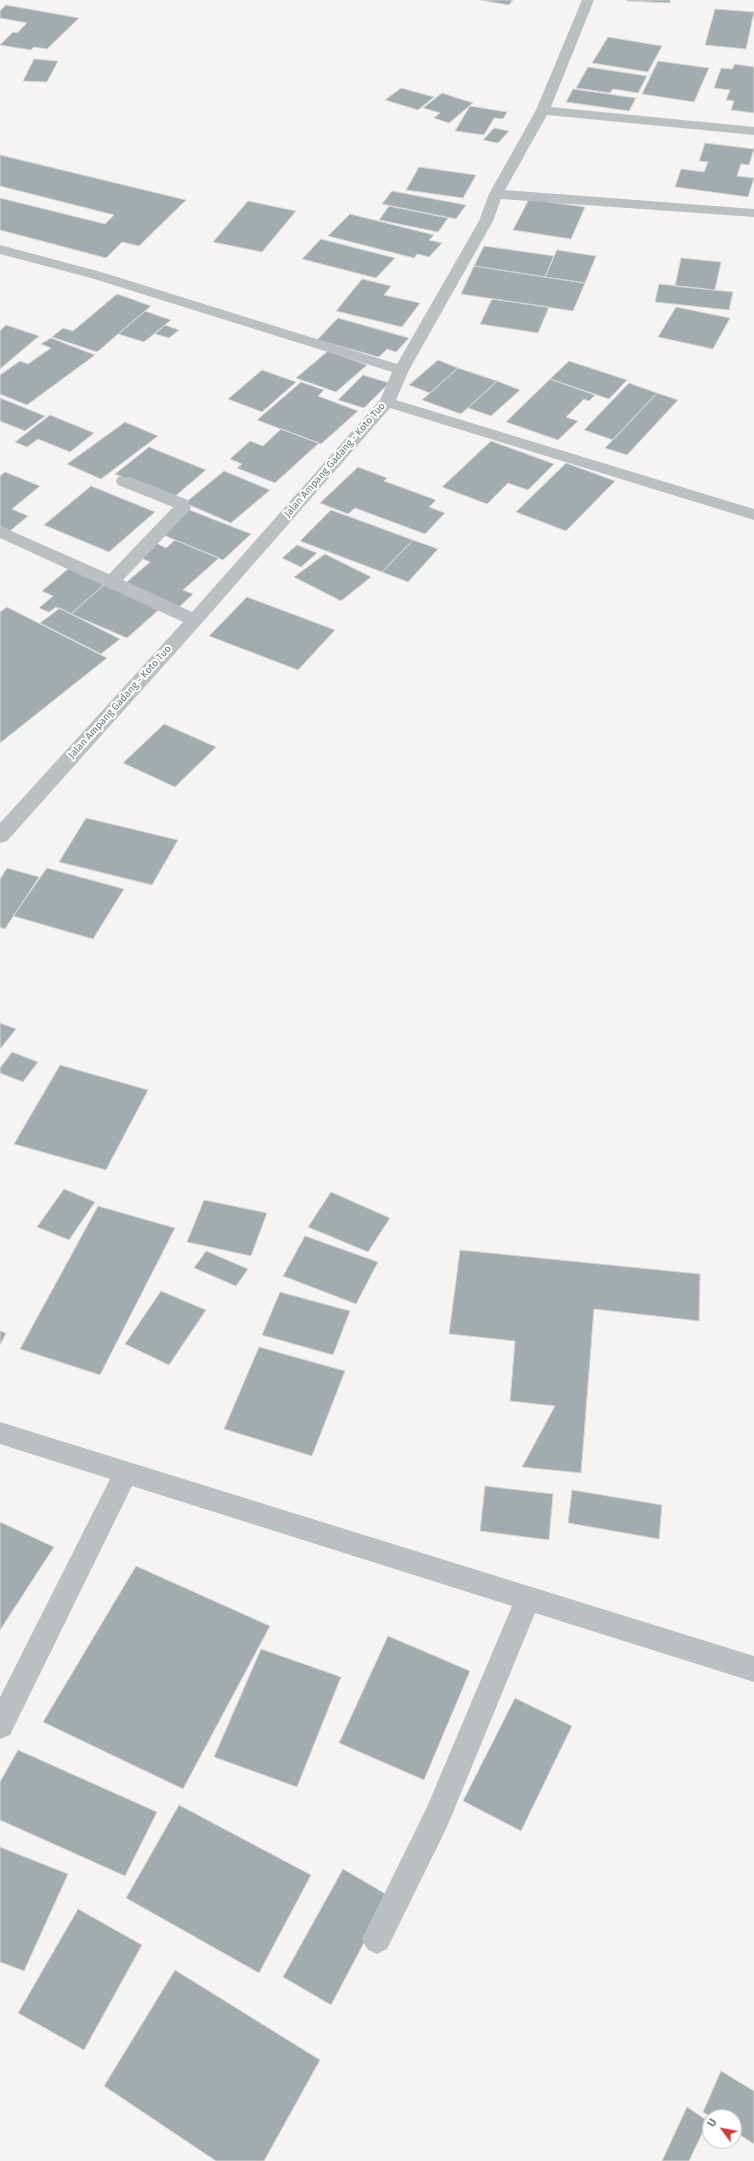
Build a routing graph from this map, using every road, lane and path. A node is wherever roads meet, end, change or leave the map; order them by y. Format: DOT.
graph roads {
  1 [pos="588,0"];
  2 [pos="543,110"];
  3 [pos="754,131"];
  4 [pos="496,194"];
  5 [pos="754,213"];
  6 [pos="0,249"];
  7 [pos="400,370"];
  8 [pos="387,402"];
  9 [pos="124,481"];
  10 [pos="754,515"];
  11 [pos="0,532"];
  12 [pos="111,582"];
  13 [pos="195,620"];
  14 [pos="0,836"];
  15 [pos="0,1433"];
  16 [pos="126,1472"];
  17 [pos="528,1599"];
  18 [pos="754,1669"];
  19 [pos="0,1726"];
  20 [pos="377,1939"];
  1 -- 2 [label="street, Jalan Ampang Gadang - Koto Tuo"];
  2 -- 3 [label="street"];
  2 -- 4 [label="street, Jalan Ampang Gadang - Koto Tuo"];
  4 -- 5 [label="street"];
  4 -- 7 [label="street, Jalan Ampang Gadang - Koto Tuo"];
  6 -- 7 [label="street"];
  7 -- 8 [label="street, Jalan Ampang Gadang - Koto Tuo"];
  8 -- 10 [label="street"];
  8 -- 13 [label="street, Jalan Ampang Gadang - Koto Tuo"];
  9 -- 12 [label="street"];
  11 -- 12 [label="street"];
  12 -- 13 [label="street"];
  13 -- 14 [label="street, Jalan Ampang Gadang - Koto Tuo"];
  15 -- 16 [label="street"];
  16 -- 17 [label="street"];
  16 -- 19 [label="street"];
  17 -- 18 [label="street"];
  17 -- 20 [label="street"];
}
